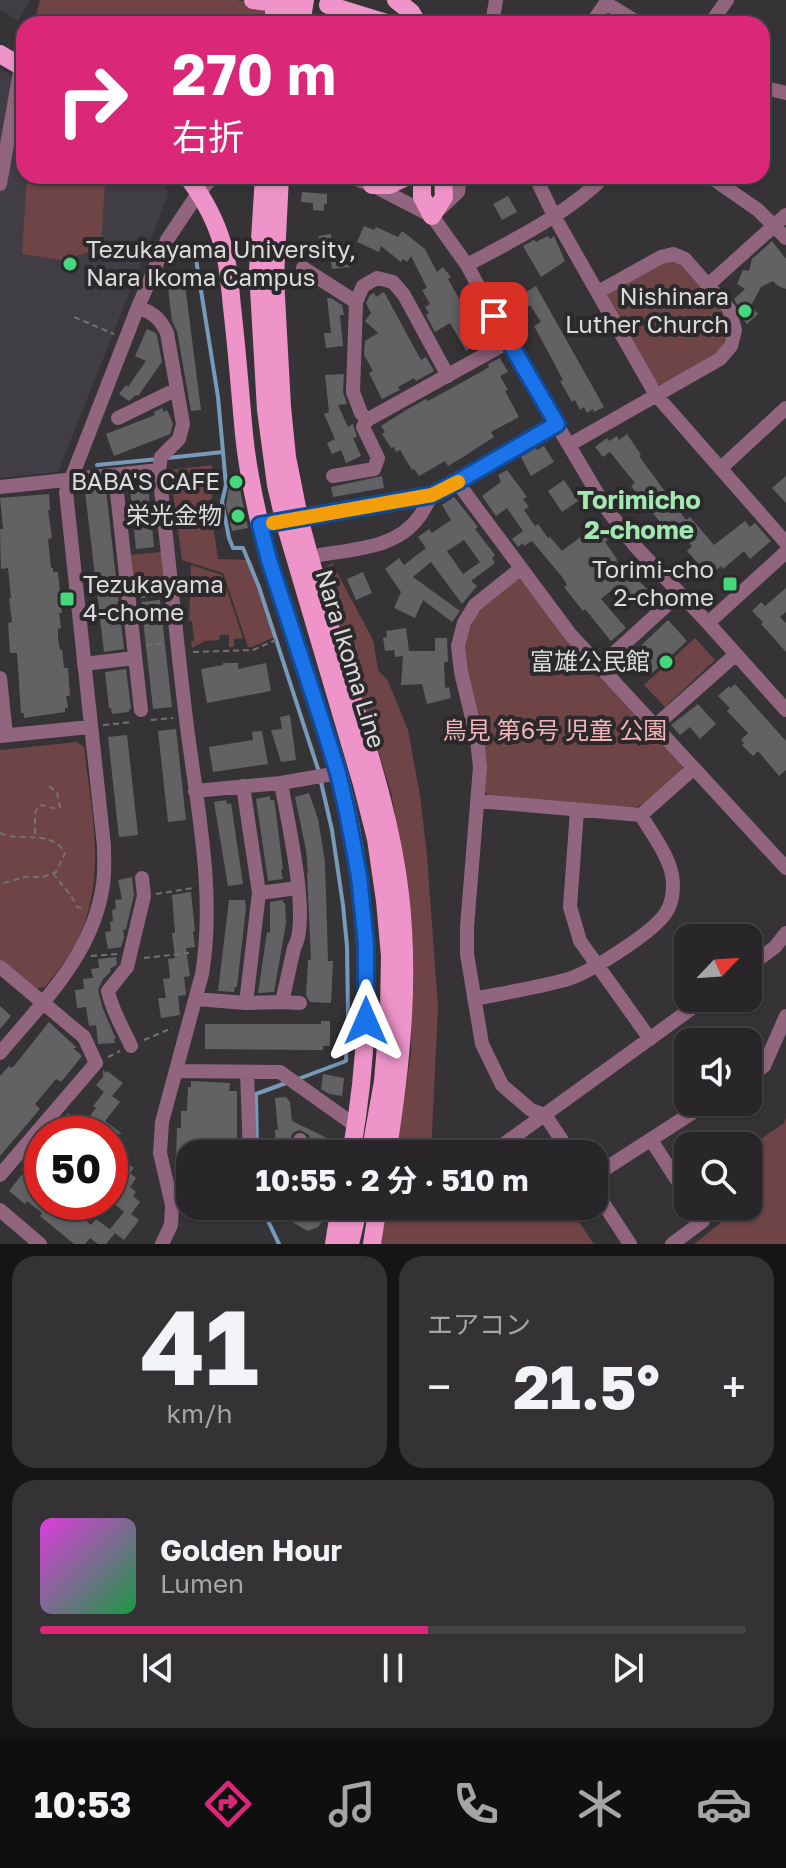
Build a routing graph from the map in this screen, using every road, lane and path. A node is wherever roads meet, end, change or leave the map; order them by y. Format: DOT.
graph roads {
  1 [pos="396,0"];
  2 [pos="607,1"];
  3 [pos="352,16"];
  4 [pos="359,16"];
  5 [pos="413,16"];
  6 [pos="629,16"];
  7 [pos="16,103"];
  8 [pos="0,184"];
  9 [pos="193,184"];
  10 [pos="206,184"];
  11 [pos="276,184"];
  12 [pos="277,184"];
  13 [pos="391,184"];
  14 [pos="422,184"];
  15 [pos="443,184"];
  16 [pos="459,184"];
  17 [pos="539,184"];
  18 [pos="597,184"];
  19 [pos="721,184"];
  20 [pos="372,185"];
  21 [pos="199,192"];
  22 [pos="432,216"];
  23 [pos="554,216"];
  24 [pos="780,221"];
  25 [pos="786,238"];
  26 [pos="467,265"];
  27 [pos="303,268"];
  28 [pos="708,285"];
  29 [pos="598,292"];
  30 [pos="356,302"];
  31 [pos="138,307"];
  32 [pos="74,317"];
  33 [pos="126,339"];
  34 [pos="508,342"];
  35 [pos="448,376"];
  36 [pos="177,389"];
  37 [pos="656,395"];
  38 [pos="786,408"];
  39 [pos="118,418"];
  40 [pos="367,420"];
  41 [pos="557,424"];
  42 [pos="569,445"];
  43 [pos="721,468"];
  44 [pos="159,470"];
  45 [pos="115,475"];
  46 [pos="333,476"];
  47 [pos="70,480"];
  48 [pos="457,482"];
  49 [pos="0,487"];
  50 [pos="432,495"];
  51 [pos="292,520"];
  52 [pos="260,525"];
  53 [pos="786,543"];
  54 [pos="786,552"];
  55 [pos="320,555"];
  56 [pos="520,569"];
  57 [pos="173,594"];
  58 [pos="679,594"];
  59 [pos="128,598"];
  60 [pos="708,623"];
  61 [pos="292,632"];
  62 [pos="178,647"];
  63 [pos="134,652"];
  64 [pos="735,655"];
  65 [pos="84,664"];
  66 [pos="600,666"];
  67 [pos="0,678"];
  68 [pos="141,710"];
  69 [pos="786,710"];
  70 [pos="655,726"];
  71 [pos="90,727"];
  72 [pos="3,736"];
  73 [pos="694,768"];
  74 [pos="338,773"];
  75 [pos="281,783"];
  76 [pos="47,784"];
  77 [pos="243,786"];
  78 [pos="195,791"];
  79 [pos="478,801"];
  80 [pos="577,810"];
  81 [pos="641,815"];
  82 [pos="0,833"];
  83 [pos="35,837"];
  84 [pos="786,868"];
  85 [pos="53,873"];
  86 [pos="142,878"];
  87 [pos="0,884"];
  88 [pos="206,886"];
  89 [pos="298,888"];
  90 [pos="259,893"];
  91 [pos="144,896"];
  92 [pos="92,907"];
  93 [pos="786,933"];
  94 [pos="206,951"];
  95 [pos="129,956"];
  96 [pos="78,957"];
  97 [pos="762,957"];
  98 [pos="597,965"];
  99 [pos="0,967"];
  100 [pos="196,999"];
  101 [pos="474,999"];
  102 [pos="282,1002"];
  103 [pos="43,1003"];
  104 [pos="246,1003"];
  105 [pos="300,1003"];
  106 [pos="687,1012"];
  107 [pos="786,1016"];
  108 [pos="650,1039"];
  109 [pos="131,1046"];
  110 [pos="0,1053"];
  111 [pos="762,1067"];
  112 [pos="176,1071"];
  113 [pos="247,1072"];
  114 [pos="545,1115"];
  115 [pos="688,1116"];
  116 [pos="356,1126"];
  117 [pos="249,1140"];
  118 [pos="354,1140"];
  119 [pos="372,1140"];
  120 [pos="389,1140"];
  121 [pos="510,1140"];
  122 [pos="562,1140"];
  123 [pos="651,1140"];
  124 [pos="608,1167"];
  125 [pos="0,1175"];
  126 [pos="674,1175"];
  127 [pos="0,1210"];
  128 [pos="608,1210"];
  129 [pos="338,1220"];
  130 [pos="356,1220"];
  131 [pos="376,1220"];
  132 [pos="702,1220"];
  133 [pos="40,1244"];
  134 [pos="162,1244"];
  135 [pos="334,1244"];
  136 [pos="350,1244"];
  137 [pos="372,1244"];
  138 [pos="630,1244"];
  139 [pos="672,1244"];
  1 -- 5 [label="main road"];
  2 -- 6 [label="street"];
  3 -- 4 [label="main road"];
  7 -- 8 [label="street"];
  9 -- 21 [label="main road"];
  10 -- 21 [label="street"];
  11 -- 51 [label="main road, Nara Ikoma Line"];
  12 -- 51 [label="main road, Nara Ikoma Line"];
  13 -- 20 [label="main road"];
  14 -- 22 [label="main road"];
  15 -- 22 [label="main road"];
  16 -- 22 [label="street"];
  17 -- 23 [label="street"];
  18 -- 23 [label="street"];
  19 -- 24 [label="street"];
  20 -- 22 [label="street"];
  21 -- 31 [label="street"];
  21 -- 52 [label="main road"];
  22 -- 26 [label="street"];
  23 -- 26 [label="street"];
  23 -- 29 [label="street"];
  24 -- 25 [label="street"];
  24 -- 28 [label="street"];
  26 -- 34 [label="street"];
  27 -- 30 [label="street"];
  28 -- 29 [label="street"];
  28 -- 37 [label="street"];
  29 -- 37 [label="street"];
  30 -- 35 [label="street"];
  30 -- 40 [label="street"];
  31 -- 33 [label="street"];
  31 -- 36 [label="street"];
  32 -- 33 [label="path"];
  33 -- 47 [label="street"];
  34 -- 35 [label="street"];
  34 -- 41 [label="street"];
  35 -- 40 [label="street"];
  36 -- 39 [label="street"];
  36 -- 44 [label="street"];
  37 -- 42 [label="street"];
  37 -- 43 [label="street"];
  38 -- 43 [label="street"];
  40 -- 46 [label="street"];
  41 -- 42 [label="street"];
  41 -- 48 [label="street"];
  42 -- 58 [label="street"];
  43 -- 53 [label="street"];
  44 -- 45 [label="street"];
  44 -- 57 [label="street"];
  45 -- 47 [label="street"];
  45 -- 59 [label="street"];
  47 -- 49 [label="street"];
  47 -- 65 [label="street"];
  48 -- 50 [label="street"];
  48 -- 56 [label="street"];
  50 -- 52 [label="street"];
  50 -- 55 [label="street"];
  51 -- 119 [label="main road, Nara Ikoma Line"];
  51 -- 120 [label="main road, Nara Ikoma Line"];
  52 -- 61 [label="main road"];
  54 -- 60 [label="street"];
  56 -- 66 [label="street"];
  56 -- 79 [label="street"];
  57 -- 59 [label="path"];
  57 -- 62 [label="street"];
  58 -- 60 [label="street"];
  58 -- 66 [label="street"];
  59 -- 63 [label="street"];
  60 -- 64 [label="street"];
  61 -- 62 [label="path"];
  61 -- 74 [label="main road"];
  62 -- 63 [label="path"];
  62 -- 78 [label="street"];
  63 -- 65 [label="street"];
  63 -- 68 [label="street"];
  64 -- 69 [label="street"];
  64 -- 70 [label="street"];
  65 -- 71 [label="street"];
  66 -- 70 [label="street"];
  67 -- 72 [label="street"];
  70 -- 73 [label="street"];
  71 -- 72 [label="street"];
  71 -- 96 [label="street"];
  73 -- 81 [label="street"];
  73 -- 84 [label="street"];
  74 -- 75 [label="street"];
  74 -- 116 [label="main road"];
  75 -- 77 [label="street"];
  75 -- 89 [label="street"];
  76 -- 83 [label="path"];
  77 -- 78 [label="street"];
  77 -- 90 [label="street"];
  78 -- 88 [label="street"];
  79 -- 80 [label="street"];
  79 -- 101 [label="street"];
  80 -- 81 [label="street"];
  80 -- 98 [label="street"];
  81 -- 98 [label="street"];
  82 -- 83 [label="path"];
  83 -- 85 [label="path"];
  85 -- 87 [label="path"];
  85 -- 92 [label="path"];
  86 -- 91 [label="street"];
  88 -- 91 [label="path"];
  88 -- 94 [label="street"];
  89 -- 90 [label="street"];
  89 -- 102 [label="street"];
  90 -- 104 [label="street"];
  91 -- 95 [label="street"];
  93 -- 97 [label="street"];
  94 -- 95 [label="path"];
  94 -- 100 [label="street"];
  95 -- 96 [label="path"];
  95 -- 109 [label="street"];
  96 -- 103 [label="street"];
  98 -- 101 [label="street"];
  98 -- 108 [label="street"];
  99 -- 103 [label="street"];
  100 -- 104 [label="street"];
  100 -- 112 [label="street"];
  101 -- 114 [label="street"];
  102 -- 104 [label="street"];
  102 -- 105 [label="street"];
  103 -- 110 [label="street"];
  103 -- 125 [label="street"];
  106 -- 108 [label="street"];
  107 -- 111 [label="street"];
  108 -- 114 [label="street"];
  112 -- 113 [label="street"];
  112 -- 134 [label="street"];
  113 -- 116 [label="street"];
  113 -- 117 [label="street"];
  114 -- 121 [label="street"];
  114 -- 122 [label="street"];
  115 -- 123 [label="street"];
  116 -- 118 [label="main road"];
  123 -- 124 [label="street"];
  123 -- 126 [label="street"];
  127 -- 133 [label="street"];
  128 -- 138 [label="street"];
  129 -- 135 [label="main road"];
  130 -- 136 [label="main road"];
  131 -- 137 [label="main road"];
  132 -- 139 [label="street"];
}
